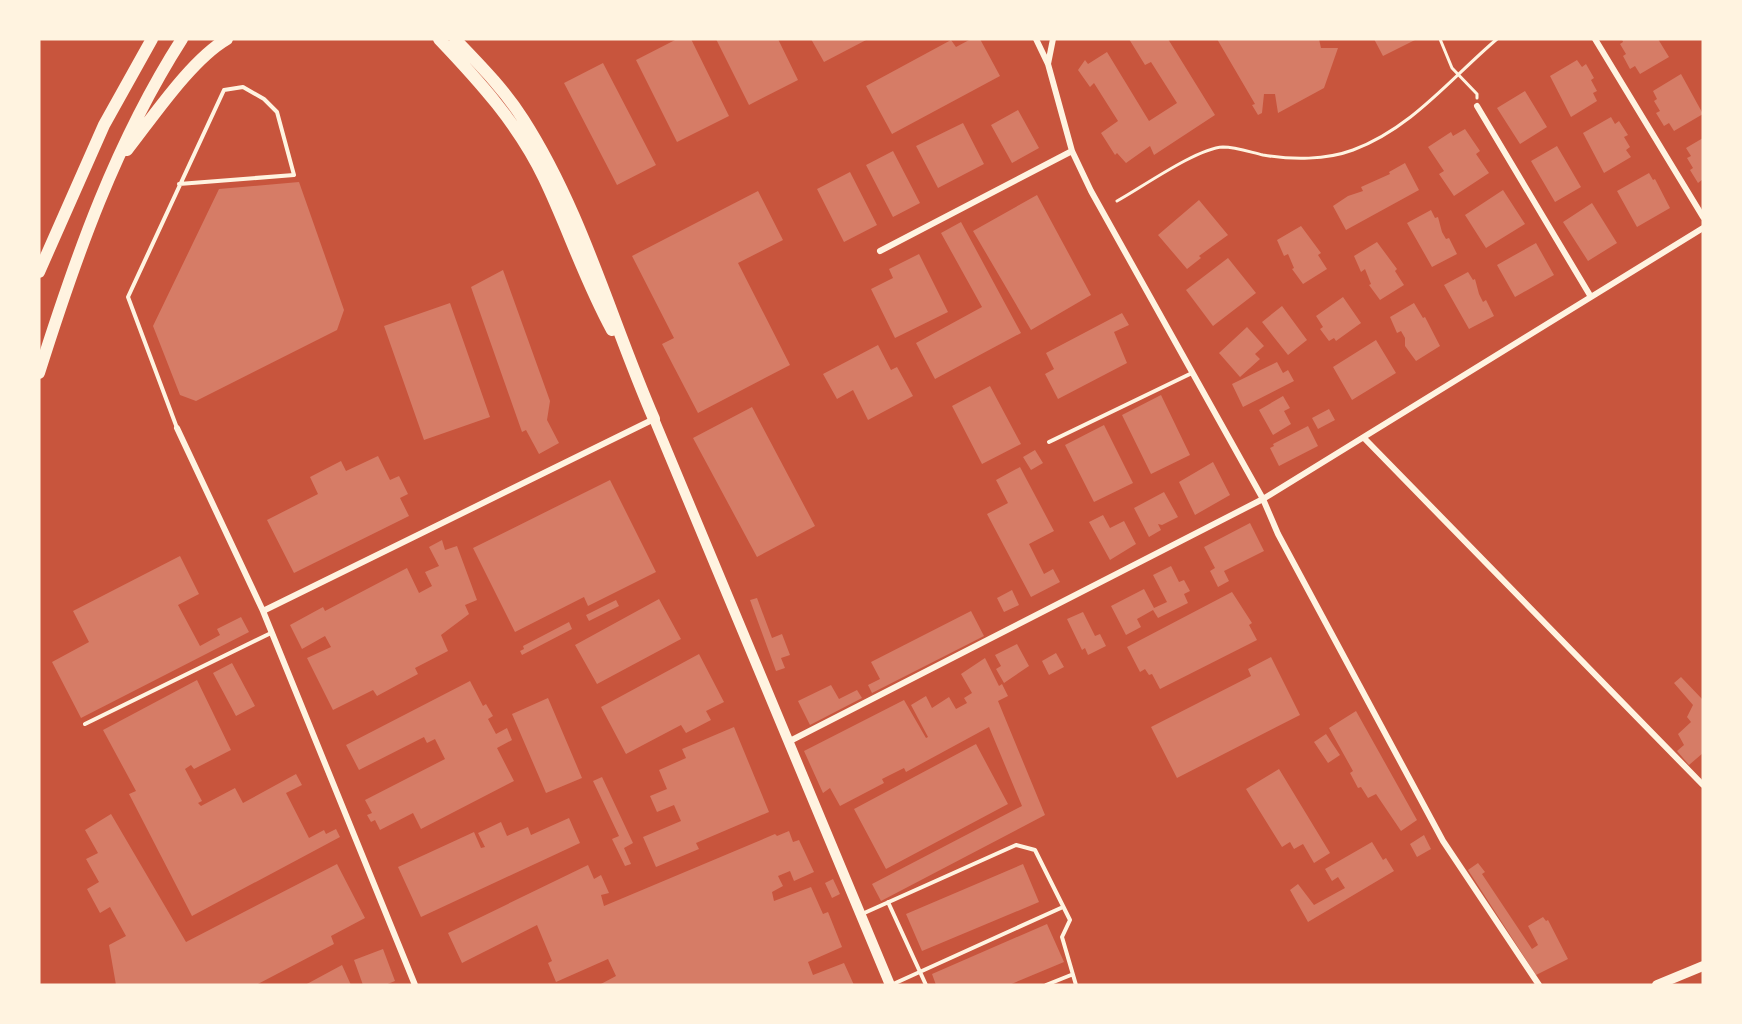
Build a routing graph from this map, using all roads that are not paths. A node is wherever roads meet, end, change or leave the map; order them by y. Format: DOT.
graph roads {
  1 [pos="152,39"];
  2 [pos="182,39"];
  3 [pos="227,39"];
  4 [pos="439,39"];
  5 [pos="455,39"];
  6 [pos="1036,39"];
  7 [pos="1053,39"];
  8 [pos="1595,39"];
  9 [pos="1047,64"];
  10 [pos="1477,106"];
  11 [pos="1072,151"];
  12 [pos="113,167"];
  13 [pos="179,184"];
  14 [pos="1703,217"];
  15 [pos="1703,228"];
  16 [pos="880,251"];
  17 [pos="39,272"];
  18 [pos="1591,297"];
  19 [pos="627,357"];
  20 [pos="39,373"];
  21 [pos="1192,373"];
  22 [pos="654,420"];
  23 [pos="177,428"];
  24 [pos="1365,439"];
  25 [pos="1049,442"];
  26 [pos="1263,499"];
  27 [pos="262,611"];
  28 [pos="271,633"];
  29 [pos="85,724"];
  30 [pos="788,742"];
  31 [pos="1703,785"];
  32 [pos="888,902"];
  33 [pos="1063,907"];
  34 [pos="861,914"];
  35 [pos="1703,966"];
  36 [pos="920,971"];
  37 [pos="1071,975"];
  38 [pos="414,985"];
  39 [pos="890,985"];
  40 [pos="926,985"];
  41 [pos="1046,985"];
  42 [pos="1076,985"];
  43 [pos="1539,985"];
  44 [pos="1657,985"];
  1 -- 17 [label="highway"];
  2 -- 12 [label="highway"];
  3 -- 12 [label="highway"];
  4 -- 19 [label="highway"];
  5 -- 19 [label="highway"];
  6 -- 9 [label="street"];
  7 -- 9 [label="street"];
  8 -- 14 [label="street"];
  9 -- 11 [label="street"];
  10 -- 18 [label="street"];
  11 -- 16 [label="street"];
  11 -- 21 [label="street"];
  12 -- 20 [label="highway"];
  13 -- 13 [label="lane"];
  13 -- 23 [label="lane"];
  15 -- 18 [label="street"];
  18 -- 24 [label="street"];
  19 -- 22 [label="highway"];
  21 -- 25 [label="lane"];
  21 -- 26 [label="street"];
  22 -- 27 [label="street"];
  22 -- 30 [label="main road"];
  23 -- 27 [label="street"];
  24 -- 26 [label="street"];
  24 -- 31 [label="street"];
  26 -- 30 [label="street"];
  26 -- 43 [label="street"];
  27 -- 28 [label="street"];
  28 -- 29 [label="lane"];
  28 -- 38 [label="street"];
  30 -- 34 [label="main road"];
  32 -- 33 [label="lane"];
  32 -- 34 [label="lane"];
  32 -- 36 [label="lane"];
  33 -- 36 [label="lane"];
  33 -- 37 [label="lane"];
  34 -- 39 [label="main road"];
  35 -- 44 [label="main road"];
  36 -- 39 [label="lane"];
  36 -- 40 [label="lane"];
  37 -- 41 [label="lane"];
  37 -- 42 [label="lane"];
}
